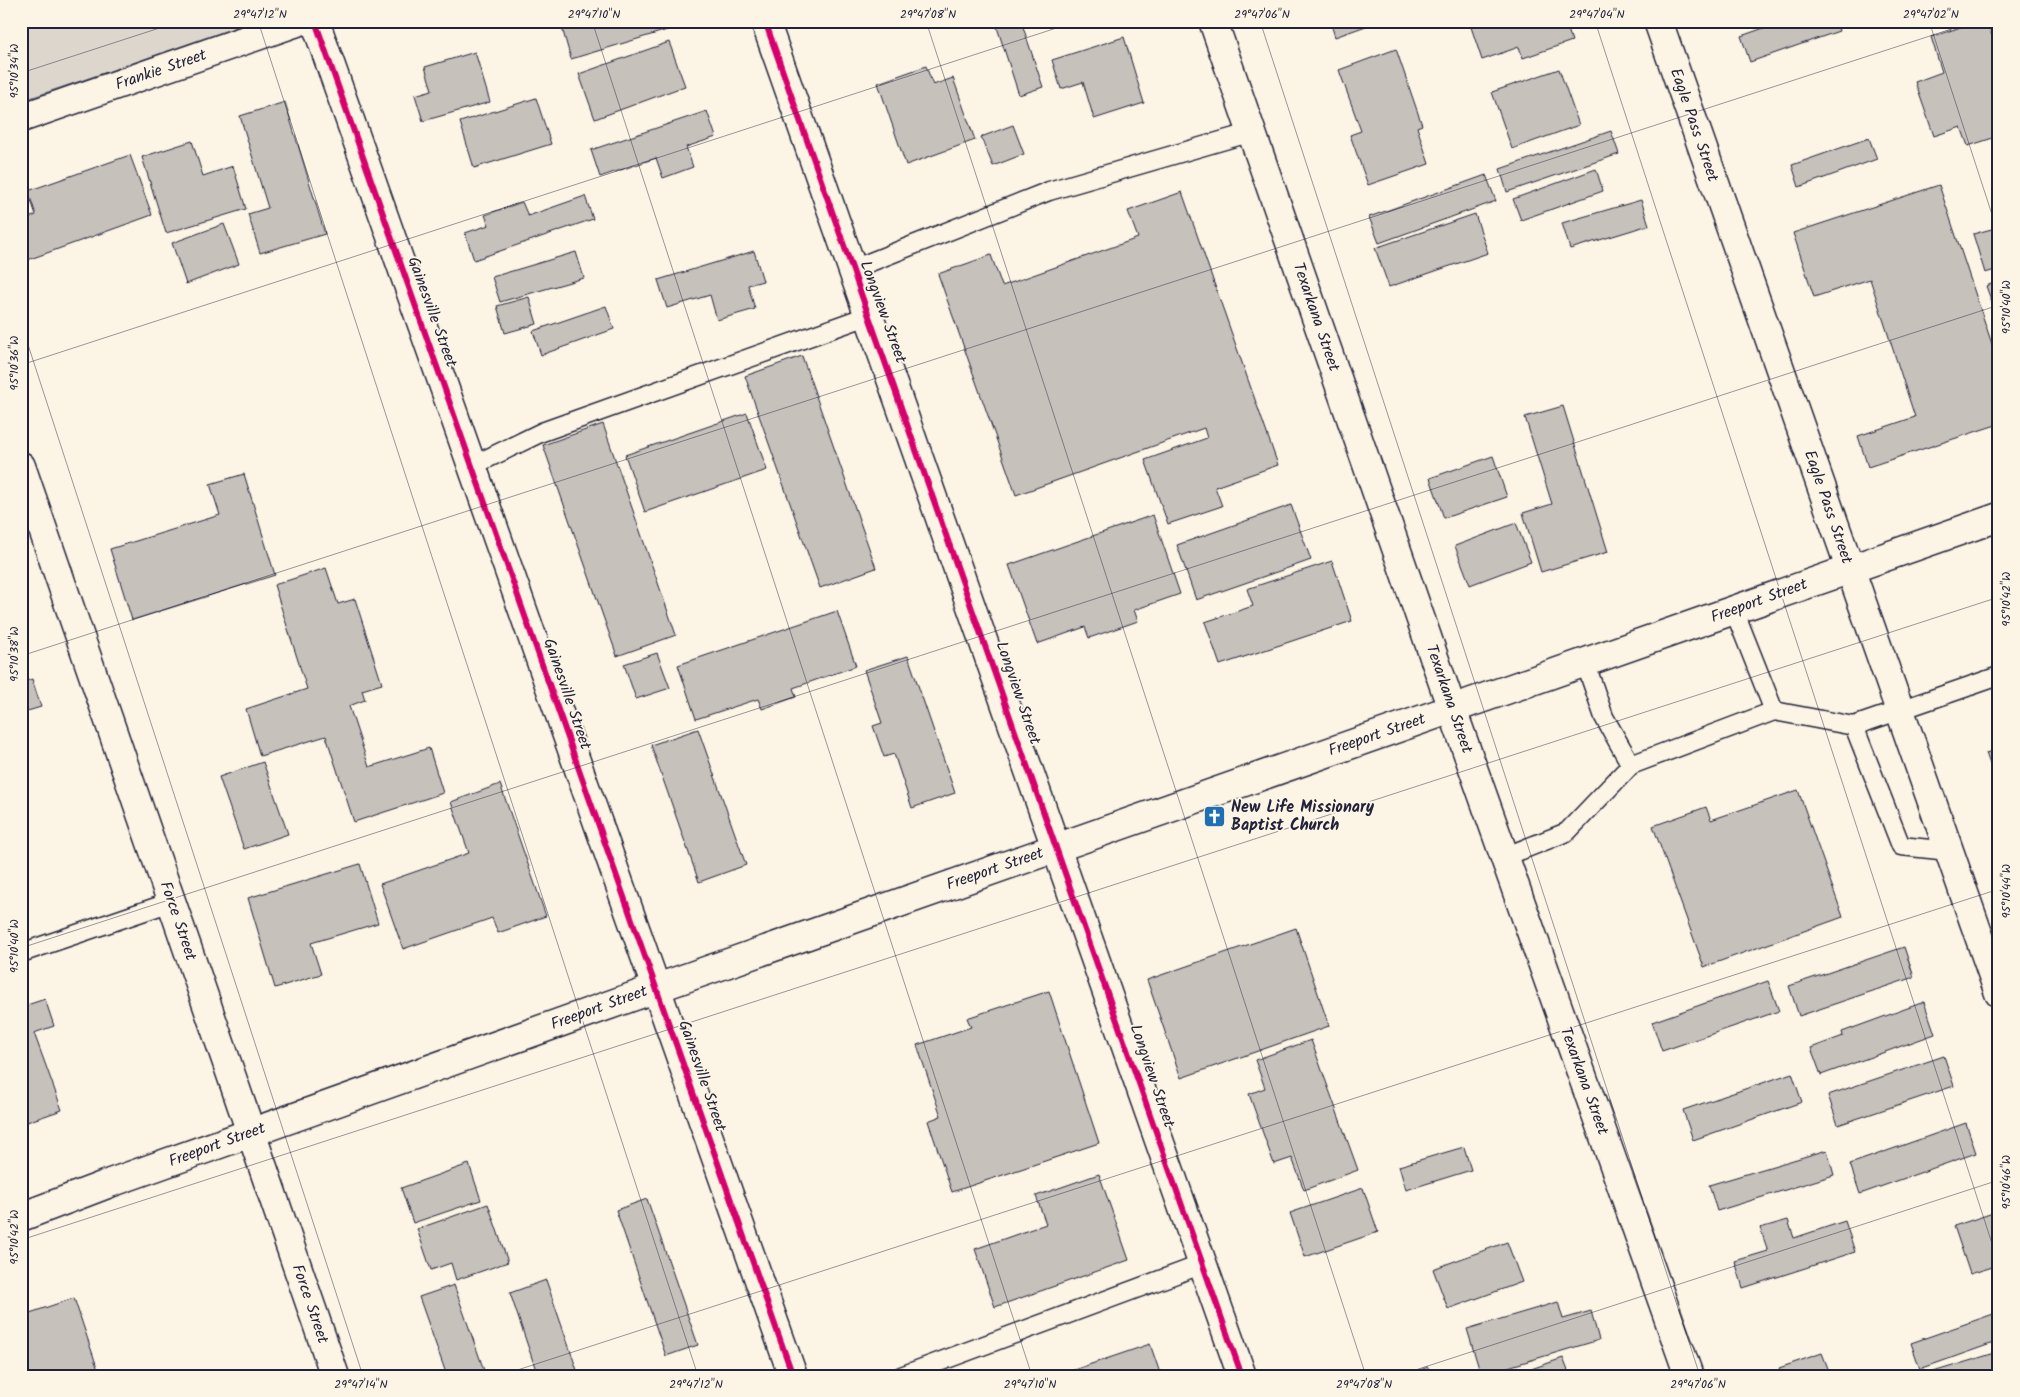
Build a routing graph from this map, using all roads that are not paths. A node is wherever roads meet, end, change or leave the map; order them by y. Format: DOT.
graph roads {
  1 [pos="300,21"];
  2 [pos="315,21"];
  3 [pos="765,21"];
  4 [pos="1213,21"];
  5 [pos="1658,21"];
  6 [pos="21,118"];
  7 [pos="1252,132"];
  8 [pos="853,269"];
  9 [pos="870,315"];
  10 [pos="21,466"];
  11 [pos="472,466"];
  12 [pos="1999,516"];
  13 [pos="1850,569"];
  14 [pos="1734,610"];
  15 [pos="1585,662"];
  16 [pos="1999,676"];
  17 [pos="1452,709"];
  18 [pos="1774,711"];
  19 [pos="1900,712"];
  20 [pos="1854,726"];
  21 [pos="1631,765"];
  22 [pos="1058,847"];
  23 [pos="1949,851"];
  24 [pos="1504,857"];
  25 [pos="171,902"];
  26 [pos="21,953"];
  27 [pos="657,988"];
  28 [pos="1999,993"];
  29 [pos="250,1133"];
  30 [pos="21,1217"];
  31 [pos="1203,1264"];
  32 [pos="335,1376"];
  33 [pos="793,1376"];
  34 [pos="901,1376"];
  35 [pos="1242,1376"];
  36 [pos="1689,1376"];
  1 -- 6 [label="street, Frankie Street"];
  2 -- 11 [label="street, Gainesville Street"];
  3 -- 8 [label="street, Longview Street"];
  4 -- 7 [label="street, Texarkana Street"];
  5 -- 13 [label="street, Eagle Pass Street"];
  7 -- 8 [label="lane"];
  7 -- 17 [label="street, Texarkana Street"];
  8 -- 9 [label="street, Longview Street"];
  9 -- 11 [label="lane"];
  9 -- 22 [label="street, Longview Street"];
  10 -- 25 [label="street, Force Street"];
  11 -- 27 [label="street, Gainesville Street"];
  12 -- 13 [label="street, Freeport Street"];
  13 -- 14 [label="street, Freeport Street"];
  13 -- 19 [label="street, Eagle Pass Street"];
  14 -- 15 [label="street, Freeport Street"];
  14 -- 18 [label="lane"];
  15 -- 17 [label="street, Freeport Street"];
  15 -- 21 [label="lane"];
  16 -- 19 [label="lane"];
  17 -- 22 [label="street, Freeport Street"];
  17 -- 24 [label="street, Texarkana Street"];
  18 -- 20 [label="lane"];
  18 -- 21 [label="lane"];
  19 -- 20 [label="lane"];
  19 -- 23 [label="street, Eagle Pass Street"];
  20 -- 23 [label="lane"];
  21 -- 24 [label="lane"];
  22 -- 27 [label="street, Freeport Street"];
  22 -- 31 [label="street, Longview Street"];
  23 -- 28 [label="street, Eagle Pass Street"];
  24 -- 36 [label="street, Texarkana Street"];
  25 -- 26 [label="lane"];
  25 -- 29 [label="street, Force Street"];
  27 -- 29 [label="street, Freeport Street"];
  27 -- 33 [label="street, Gainesville Street"];
  29 -- 30 [label="street, Freeport Street"];
  29 -- 32 [label="street, Force Street"];
  31 -- 34 [label="lane"];
  31 -- 35 [label="street, Longview Street"];
}
